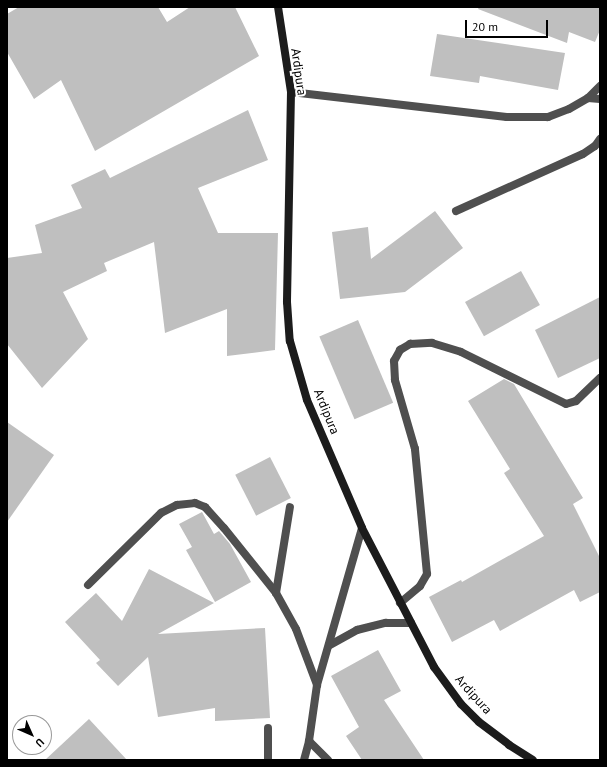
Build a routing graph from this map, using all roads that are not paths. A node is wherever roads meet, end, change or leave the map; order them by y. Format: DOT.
graph roads {
  1 [pos="278,7"];
  2 [pos="600,86"];
  3 [pos="291,92"];
  4 [pos="588,98"];
  5 [pos="600,99"];
  6 [pos="600,139"];
  7 [pos="456,211"];
  8 [pos="600,378"];
  9 [pos="290,507"];
  10 [pos="362,528"];
  11 [pos="88,585"];
  12 [pos="276,593"];
  13 [pos="400,603"];
  14 [pos="410,624"];
  15 [pos="330,645"];
  16 [pos="317,685"];
  17 [pos="268,728"];
  18 [pos="309,741"];
  19 [pos="268,760"];
  20 [pos="304,760"];
  21 [pos="328,760"];
  22 [pos="534,760"];
  1 -- 3 [label="street, Ardipura"];
  2 -- 4 [label="street"];
  3 -- 4 [label="street"];
  3 -- 10 [label="street, Ardipura"];
  4 -- 5 [label="street"];
  6 -- 7 [label="street"];
  8 -- 13 [label="street"];
  9 -- 12 [label="street"];
  10 -- 13 [label="street, Ardipura"];
  10 -- 15 [label="street"];
  11 -- 12 [label="street"];
  12 -- 16 [label="street"];
  13 -- 14 [label="street, Ardipura"];
  14 -- 15 [label="street"];
  14 -- 22 [label="street, Ardipura"];
  15 -- 16 [label="street"];
  16 -- 18 [label="street"];
  17 -- 19 [label="street"];
  18 -- 20 [label="street"];
  18 -- 21 [label="street"];
}
